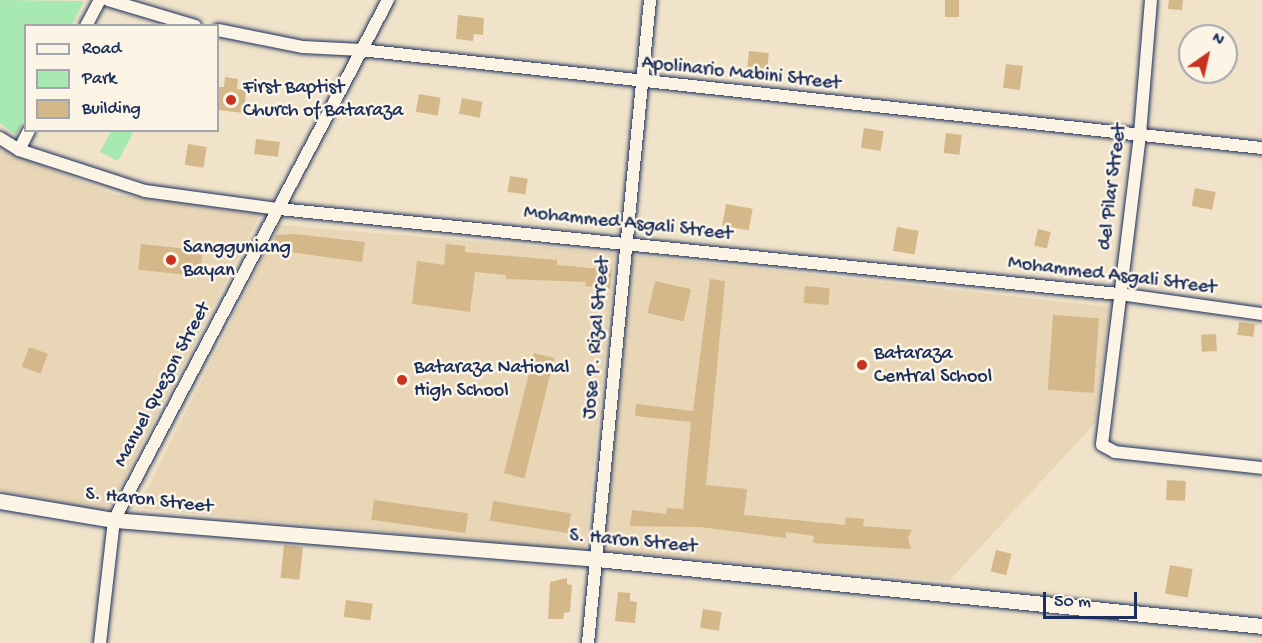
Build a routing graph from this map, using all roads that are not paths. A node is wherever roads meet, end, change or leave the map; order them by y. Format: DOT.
graph roads {
  1 [pos="100,0"];
  2 [pos="108,0"];
  3 [pos="388,0"];
  4 [pos="650,0"];
  5 [pos="1152,0"];
  6 [pos="87,24"];
  7 [pos="188,24"];
  8 [pos="219,30"];
  9 [pos="361,50"];
  10 [pos="641,83"];
  11 [pos="28,132"];
  12 [pos="1140,135"];
  13 [pos="0,138"];
  14 [pos="1262,148"];
  15 [pos="19,150"];
  16 [pos="279,208"];
  17 [pos="625,244"];
  18 [pos="1119,294"];
  19 [pos="1262,314"];
  20 [pos="1262,468"];
  21 [pos="0,501"];
  22 [pos="114,520"];
  23 [pos="597,559"];
  24 [pos="1262,626"];
  25 [pos="100,643"];
  26 [pos="588,643"];
  1 -- 6 [label="street"];
  2 -- 7 [label="street"];
  3 -- 9 [label="street, Manuel Quezon Street"];
  4 -- 10 [label="street, Jose P. Rizal Street"];
  5 -- 12 [label="street, del Pilar Street"];
  8 -- 9 [label="street, Apolinario Mabini Street"];
  9 -- 10 [label="street, Apolinario Mabini Street"];
  9 -- 16 [label="street, Manuel Quezon Street"];
  10 -- 12 [label="street, Apolinario Mabini Street"];
  10 -- 17 [label="street, Jose P. Rizal Street"];
  11 -- 15 [label="street"];
  12 -- 14 [label="street, Apolinario Mabini Street"];
  12 -- 18 [label="street, del Pilar Street"];
  13 -- 15 [label="street, Mohammed Asgali Street"];
  15 -- 16 [label="street, Mohammed Asgali Street"];
  16 -- 17 [label="street, Mohammed Asgali Street"];
  16 -- 22 [label="street, Manuel Quezon Street"];
  17 -- 18 [label="street, Mohammed Asgali Street"];
  17 -- 23 [label="street, Jose P. Rizal Street"];
  18 -- 19 [label="street, Mohammed Asgali Street"];
  18 -- 20 [label="street, del Pilar Street"];
  21 -- 22 [label="street, S. Haron Street"];
  22 -- 23 [label="street, S. Haron Street"];
  22 -- 25 [label="street, Manuel Quezon Street"];
  23 -- 24 [label="street, S. Haron Street"];
  23 -- 26 [label="street, Jose P. Rizal Street"];
}
